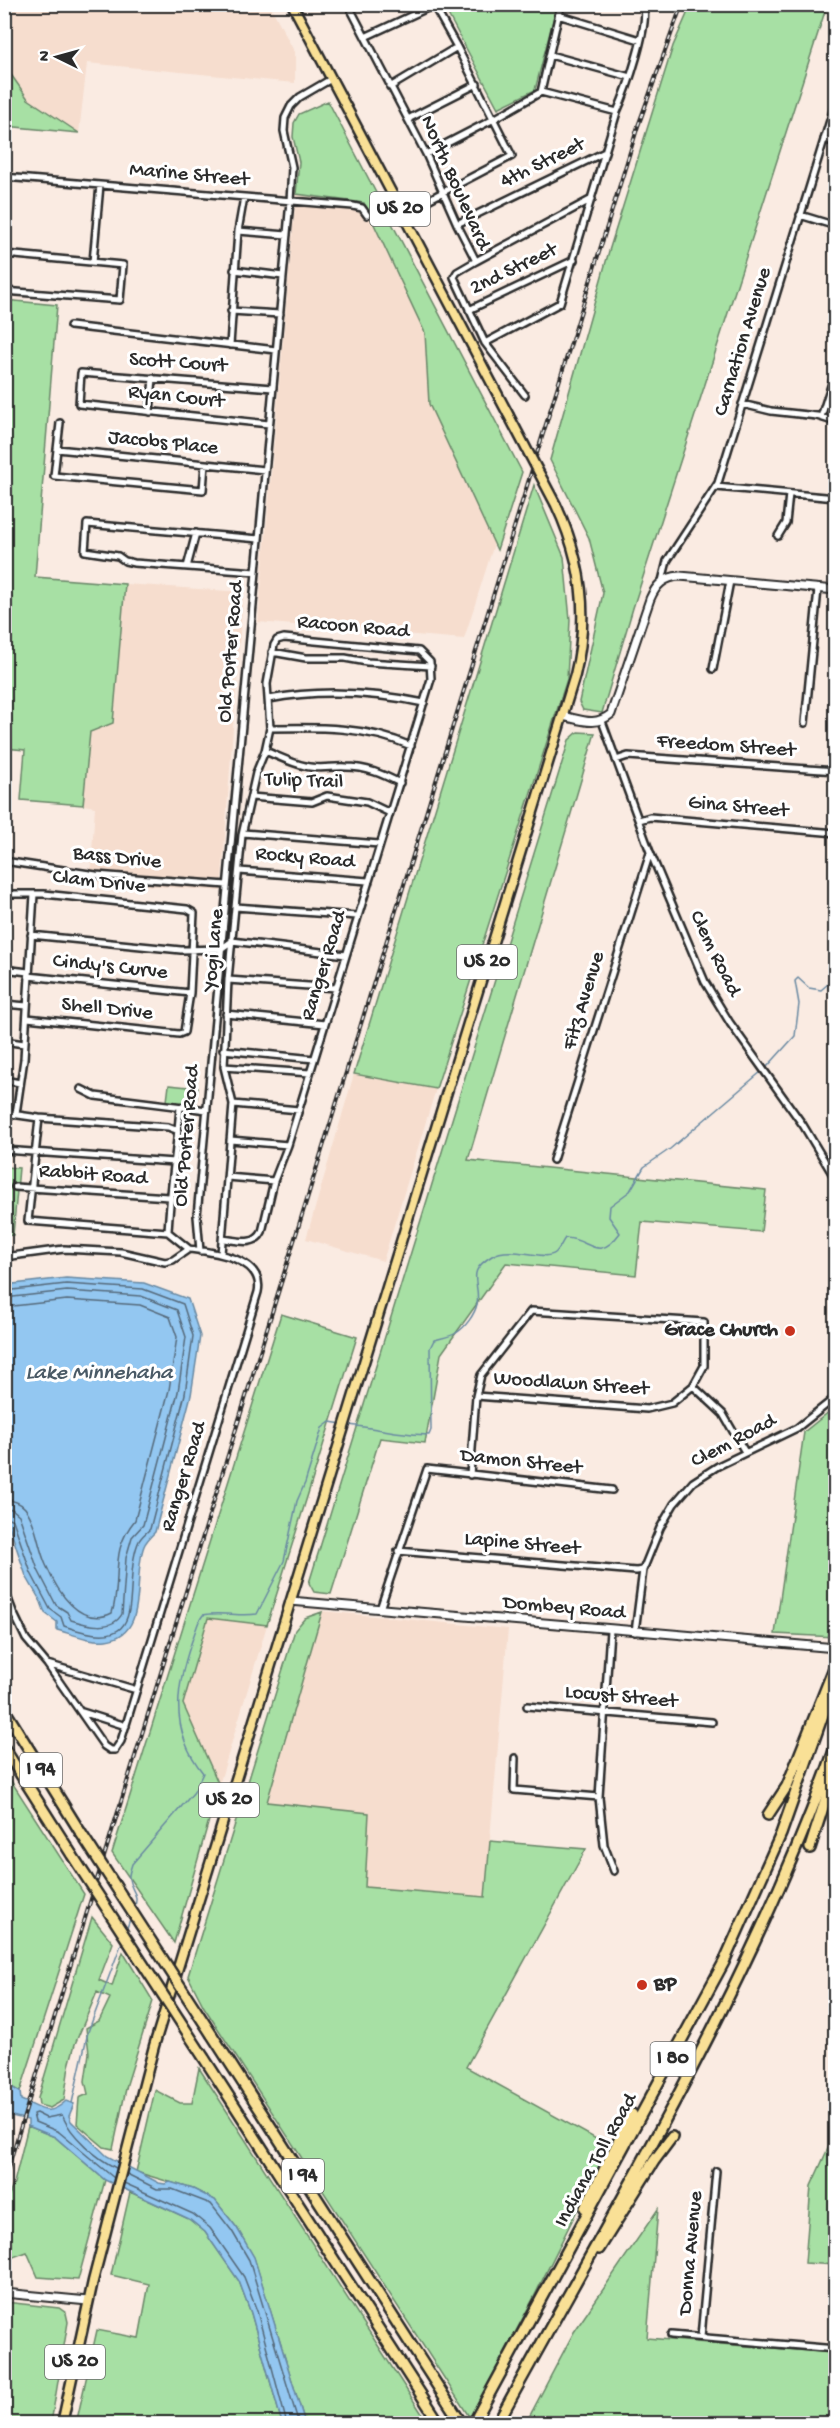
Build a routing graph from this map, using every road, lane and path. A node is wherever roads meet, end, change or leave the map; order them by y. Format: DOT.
graph roads {
  1 [pos="292,4"];
  2 [pos="348,4"];
  3 [pos="561,4"];
  4 [pos="643,4"];
  5 [pos="433,5"];
  6 [pos="558,15"];
  7 [pos="365,37"];
  8 [pos="640,40"];
  9 [pos="458,47"];
  10 [pos="550,55"];
  11 [pos="630,77"];
  12 [pos="331,79"];
  13 [pos="477,84"];
  14 [pos="390,87"];
  15 [pos="541,92"];
  16 [pos="836,101"];
  17 [pos="619,109"];
  18 [pos="495,119"];
  19 [pos="408,120"];
  20 [pos="824,139"];
  21 [pos="836,143"];
  22 [pos="605,152"];
  23 [pos="426,154"];
  24 [pos="4,177"];
  25 [pos="100,184"];
  26 [pos="442,191"];
  27 [pos="244,197"];
  28 [pos="592,199"];
  29 [pos="290,201"];
  30 [pos="403,213"];
  31 [pos="367,215"];
  32 [pos="800,215"];
  33 [pos="457,224"];
  34 [pos="836,226"];
  35 [pos="238,231"];
  36 [pos="287,235"];
  37 [pos="4,254"];
  38 [pos="574,260"];
  39 [pos="476,261"];
  40 [pos="93,262"];
  41 [pos="234,270"];
  42 [pos="283,276"];
  43 [pos="4,291"];
  44 [pos="469,310"];
  45 [pos="231,311"];
  46 [pos="280,314"];
  47 [pos="70,326"];
  48 [pos="485,343"];
  49 [pos="230,345"];
  50 [pos="276,350"];
  51 [pos="836,370"];
  52 [pos="153,378"];
  53 [pos="273,388"];
  54 [pos="525,395"];
  55 [pos="742,404"];
  56 [pos="79,405"];
  57 [pos="150,412"];
  58 [pos="821,417"];
  59 [pos="836,422"];
  60 [pos="60,423"];
  61 [pos="269,424"];
  62 [pos="57,449"];
  63 [pos="205,464"];
  64 [pos="265,471"];
  65 [pos="716,487"];
  66 [pos="789,494"];
  67 [pos="836,498"];
  68 [pos="196,533"];
  69 [pos="778,537"];
  70 [pos="259,539"];
  71 [pos="187,567"];
  72 [pos="256,572"];
  73 [pos="662,581"];
  74 [pos="730,581"];
  75 [pos="818,589"];
  76 [pos="836,590"];
  77 [pos="272,652"];
  78 [pos="431,666"];
  79 [pos="713,669"];
  80 [pos="269,699"];
  81 [pos="424,703"];
  82 [pos="563,716"];
  83 [pos="602,721"];
  84 [pos="806,723"];
  85 [pos="270,728"];
  86 [pos="411,746"];
  87 [pos="266,751"];
  88 [pos="616,760"];
  89 [pos="836,771"];
  90 [pos="400,783"];
  91 [pos="251,797"];
  92 [pos="390,813"];
  93 [pos="639,820"];
  94 [pos="243,833"];
  95 [pos="836,833"];
  96 [pos="379,844"];
  97 [pos="650,852"];
  98 [pos="4,861"];
  99 [pos="239,871"];
  100 [pos="368,881"];
  101 [pos="226,885"];
  102 [pos="4,894"];
  103 [pos="34,894"];
  104 [pos="235,907"];
  105 [pos="357,916"];
  106 [pos="31,935"];
  107 [pos="232,941"];
  108 [pos="221,949"];
  109 [pos="192,950"];
  110 [pos="346,954"];
  111 [pos="4,969"];
  112 [pos="28,974"];
  113 [pos="228,980"];
  114 [pos="336,988"];
  115 [pos="190,993"];
  116 [pos="4,1004"];
  117 [pos="27,1006"];
  118 [pos="226,1014"];
  119 [pos="27,1018"];
  120 [pos="325,1024"];
  121 [pos="4,1041"];
  122 [pos="24,1044"];
  123 [pos="223,1050"];
  124 [pos="314,1059"];
  125 [pos="224,1067"];
  126 [pos="310,1073"];
  127 [pos="4,1080"];
  128 [pos="20,1083"];
  129 [pos="81,1089"];
  130 [pos="233,1104"];
  131 [pos="180,1107"];
  132 [pos="207,1110"];
  133 [pos="299,1110"];
  134 [pos="4,1113"];
  135 [pos="16,1114"];
  136 [pos="39,1118"];
  137 [pos="176,1130"];
  138 [pos="230,1140"];
  139 [pos="288,1145"];
  140 [pos="4,1150"];
  141 [pos="36,1153"];
  142 [pos="553,1160"];
  143 [pos="174,1162"];
  144 [pos="227,1177"];
  145 [pos="836,1180"];
  146 [pos="274,1181"];
  147 [pos="15,1187"];
  148 [pos="32,1189"];
  149 [pos="170,1197"];
  150 [pos="168,1232"];
  151 [pos="223,1239"];
  152 [pos="189,1249"];
  153 [pos="200,1251"];
  154 [pos="221,1254"];
  155 [pos="4,1257"];
  156 [pos="693,1386"];
  157 [pos="476,1396"];
  158 [pos="836,1397"];
  159 [pos="746,1452"];
  160 [pos="470,1474"];
  161 [pos="612,1490"];
  162 [pos="399,1551"];
  163 [pos="643,1570"];
  164 [pos="4,1588"];
  165 [pos="290,1601"];
  166 [pos="380,1609"];
  167 [pos="610,1630"];
  168 [pos="635,1632"];
  169 [pos="836,1648"];
  170 [pos="836,1663"];
  171 [pos="47,1664"];
  172 [pos="836,1678"];
  173 [pos="137,1690"];
  174 [pos="526,1706"];
  175 [pos="4,1709"];
  176 [pos="80,1711"];
  177 [pos="604,1713"];
  178 [pos="712,1722"];
  179 [pos="126,1726"];
  180 [pos="836,1745"];
  181 [pos="4,1748"];
  182 [pos="515,1758"];
  183 [pos="836,1767"];
  184 [pos="599,1797"];
  185 [pos="768,1815"];
  186 [pos="810,1848"];
  187 [pos="614,1871"];
  188 [pos="632,2114"];
  189 [pos="672,2137"];
  190 [pos="716,2171"];
  191 [pos="573,2285"];
  192 [pos="4,2294"];
  193 [pos="541,2300"];
  194 [pos="88,2301"];
  195 [pos="671,2334"];
  196 [pos="701,2337"];
  197 [pos="836,2349"];
  198 [pos="62,2424"];
  199 [pos="440,2424"];
  200 [pos="462,2424"];
  201 [pos="473,2424"];
  202 [pos="497,2424"];
  1 -- 12 [label="main road, US 20"];
  2 -- 7 [label="street, North Boulevard"];
  3 -- 6 [label="street"];
  4 -- 8 [label="street, 4th Street"];
  5 -- 7 [label="street"];
  5 -- 9 [label="street"];
  6 -- 8 [label="street"];
  6 -- 10 [label="street"];
  7 -- 14 [label="street, North Boulevard"];
  8 -- 11 [label="street, 4th Street"];
  9 -- 13 [label="street"];
  9 -- 14 [label="street"];
  10 -- 11 [label="street"];
  10 -- 15 [label="street"];
  11 -- 17 [label="street, 4th Street"];
  12 -- 29 [label="street, Old Porter Road"];
  12 -- 30 [label="main road, US 20"];
  13 -- 18 [label="street"];
  13 -- 19 [label="street"];
  14 -- 19 [label="street, North Boulevard"];
  15 -- 17 [label="street"];
  15 -- 18 [label="street"];
  16 -- 20 [label="street, Carnation Avenue"];
  17 -- 22 [label="street, 4th Street"];
  18 -- 23 [label="street"];
  18 -- 26 [label="street"];
  19 -- 23 [label="street, North Boulevard"];
  20 -- 21 [label="street"];
  20 -- 32 [label="street, Carnation Avenue"];
  22 -- 28 [label="street"];
  22 -- 33 [label="street, 4th Street"];
  23 -- 26 [label="street, North Boulevard"];
  24 -- 25 [label="street, Marine Street"];
  25 -- 27 [label="street, Marine Street"];
  25 -- 40 [label="street"];
  26 -- 30 [label="street"];
  26 -- 33 [label="street, North Boulevard"];
  27 -- 29 [label="street, Marine Street"];
  27 -- 35 [label="street"];
  28 -- 38 [label="street"];
  28 -- 39 [label="street"];
  29 -- 31 [label="street, Marine Street"];
  29 -- 36 [label="street, Old Porter Road"];
  30 -- 82 [label="main road, US 20, bridge"];
  32 -- 34 [label="street"];
  32 -- 55 [label="street, Carnation Avenue"];
  33 -- 39 [label="street, North Boulevard"];
  35 -- 36 [label="street"];
  35 -- 41 [label="street"];
  36 -- 42 [label="street, Old Porter Road"];
  37 -- 40 [label="street"];
  38 -- 44 [label="street, 2nd Street"];
  38 -- 48 [label="street"];
  39 -- 44 [label="street, North Boulevard"];
  40 -- 43 [label="street"];
  41 -- 42 [label="street"];
  41 -- 45 [label="street"];
  42 -- 46 [label="street, Old Porter Road"];
  44 -- 48 [label="street, North Boulevard"];
  45 -- 46 [label="street"];
  45 -- 49 [label="street"];
  46 -- 50 [label="street, Old Porter Road"];
  47 -- 49 [label="street"];
  48 -- 54 [label="street, North Boulevard"];
  49 -- 50 [label="street"];
  50 -- 53 [label="street, Old Porter Road"];
  51 -- 58 [label="street"];
  52 -- 53 [label="street, Scott Court"];
  52 -- 56 [label="street, Scott Court"];
  52 -- 57 [label="street"];
  53 -- 61 [label="street, Old Porter Road"];
  55 -- 58 [label="street"];
  55 -- 65 [label="street, Carnation Avenue"];
  56 -- 57 [label="street, Ryan Court"];
  57 -- 61 [label="street, Ryan Court"];
  58 -- 59 [label="street"];
  60 -- 62 [label="street"];
  61 -- 64 [label="street, Old Porter Road"];
  62 -- 63 [label="street, Jacobs Place"];
  62 -- 63 [label="street"];
  63 -- 64 [label="street, Jacobs Place"];
  64 -- 70 [label="street, Old Porter Road"];
  65 -- 66 [label="street"];
  65 -- 73 [label="street, Carnation Avenue"];
  66 -- 67 [label="street"];
  66 -- 69 [label="street"];
  68 -- 70 [label="street"];
  68 -- 71 [label="street"];
  68 -- 71 [label="street"];
  70 -- 72 [label="street, Old Porter Road"];
  71 -- 72 [label="street"];
  72 -- 101 [label="street, Old Porter Road"];
  73 -- 74 [label="street"];
  73 -- 83 [label="street"];
  74 -- 75 [label="street"];
  74 -- 79 [label="street"];
  75 -- 76 [label="street"];
  75 -- 84 [label="street"];
  77 -- 78 [label="street"];
  77 -- 78 [label="street, Racoon Road"];
  77 -- 80 [label="street, Yogi Lane"];
  78 -- 81 [label="street, Ranger Road"];
  80 -- 81 [label="street"];
  80 -- 85 [label="street, Yogi Lane"];
  81 -- 86 [label="street, Ranger Road"];
  82 -- 83 [label="street"];
  82 -- 165 [label="main road, US 20"];
  83 -- 88 [label="street, Clem Road"];
  85 -- 86 [label="street"];
  85 -- 87 [label="street, Yogi Lane"];
  86 -- 90 [label="street, Ranger Road"];
  87 -- 90 [label="street"];
  87 -- 91 [label="street, Yogi Lane"];
  88 -- 89 [label="street, Freedom Street"];
  88 -- 93 [label="street, Clem Road"];
  90 -- 92 [label="street, Ranger Road"];
  91 -- 92 [label="street, Tulip Trail"];
  91 -- 94 [label="street, Yogi Lane"];
  92 -- 96 [label="street, Ranger Road"];
  93 -- 95 [label="street, Gina Street"];
  93 -- 97 [label="street, Clem Road"];
  94 -- 96 [label="street"];
  94 -- 99 [label="street, Yogi Lane"];
  96 -- 100 [label="street, Ranger Road"];
  97 -- 142 [label="street, Fitz Avenue"];
  97 -- 145 [label="street, Clem Road"];
  98 -- 101 [label="street, Bass Drive"];
  99 -- 100 [label="street, Rocky Road"];
  99 -- 104 [label="street, Yogi Lane"];
  100 -- 105 [label="street, Ranger Road"];
  101 -- 108 [label="street, Old Porter Road"];
  102 -- 103 [label="street"];
  103 -- 106 [label="street"];
  103 -- 109 [label="street, Clam Drive"];
  104 -- 105 [label="street"];
  104 -- 107 [label="street, Yogi Lane"];
  105 -- 110 [label="street, Ranger Road"];
  106 -- 109 [label="street"];
  106 -- 112 [label="street"];
  107 -- 108 [label="street"];
  107 -- 110 [label="street"];
  107 -- 113 [label="street, Yogi Lane"];
  108 -- 109 [label="street"];
  108 -- 132 [label="street, Old Porter Road"];
  109 -- 115 [label="street"];
  110 -- 114 [label="street, Ranger Road"];
  111 -- 112 [label="street, Cindy's Curve"];
  112 -- 115 [label="street, Cindy's Curve"];
  112 -- 117 [label="street"];
  113 -- 114 [label="street"];
  113 -- 118 [label="street, Yogi Lane"];
  114 -- 120 [label="street, Ranger Road"];
  115 -- 119 [label="street, Shell Drive"];
  116 -- 117 [label="street"];
  117 -- 119 [label="street"];
  118 -- 120 [label="street"];
  118 -- 123 [label="street, Yogi Lane"];
  119 -- 122 [label="street"];
  120 -- 124 [label="street, Ranger Road"];
  121 -- 122 [label="street"];
  122 -- 128 [label="street"];
  123 -- 124 [label="street"];
  123 -- 125 [label="street, Yogi Lane"];
  124 -- 126 [label="street, Ranger Road"];
  125 -- 126 [label="street"];
  125 -- 130 [label="street, Yogi Lane"];
  126 -- 133 [label="street, Ranger Road"];
  127 -- 128 [label="street"];
  128 -- 135 [label="street"];
  129 -- 131 [label="street"];
  130 -- 133 [label="street"];
  130 -- 138 [label="street, Yogi Lane"];
  131 -- 132 [label="street"];
  131 -- 137 [label="street"];
  132 -- 153 [label="street, Old Porter Road"];
  133 -- 139 [label="street, Ranger Road"];
  134 -- 135 [label="street"];
  135 -- 136 [label="street"];
  136 -- 137 [label="street"];
  136 -- 141 [label="street"];
  137 -- 143 [label="street"];
  138 -- 139 [label="street"];
  138 -- 144 [label="street, Yogi Lane"];
  139 -- 146 [label="street, Ranger Road"];
  140 -- 141 [label="street"];
  141 -- 143 [label="street"];
  141 -- 148 [label="street"];
  143 -- 149 [label="street"];
  144 -- 146 [label="street"];
  144 -- 151 [label="street, Yogi Lane"];
  146 -- 151 [label="street, Ranger Road"];
  147 -- 148 [label="street, Rabbit Road"];
  148 -- 149 [label="street, Rabbit Road"];
  148 -- 150 [label="street"];
  149 -- 150 [label="street"];
  150 -- 152 [label="street"];
  151 -- 154 [label="street, Yogi Lane"];
  152 -- 153 [label="street, Ranger Road"];
  152 -- 155 [label="street"];
  153 -- 154 [label="street, Ranger Road"];
  154 -- 173 [label="street, Ranger Road"];
  156 -- 157 [label="street, Woodlawn Street"];
  156 -- 157 [label="street"];
  156 -- 159 [label="street"];
  157 -- 160 [label="street"];
  158 -- 159 [label="street, Clem Road"];
  159 -- 163 [label="street, Clem Road"];
  160 -- 161 [label="street, Damon Street"];
  160 -- 162 [label="street, Damon Street"];
  162 -- 163 [label="street, Lapine Street"];
  162 -- 166 [label="street"];
  163 -- 168 [label="street, Clem Road"];
  164 -- 171 [label="street, Ranger Road"];
  165 -- 166 [label="street, Dombey Road"];
  165 -- 194 [label="main road, US 20"];
  166 -- 167 [label="street, Dombey Road"];
  167 -- 168 [label="street, Dombey Road"];
  167 -- 177 [label="street"];
  168 -- 169 [label="street, Dombey Road"];
  170 -- 185 [label="highway"];
  171 -- 173 [label="street"];
  171 -- 176 [label="street, Ranger Road"];
  172 -- 193 [label="highway, Indiana Toll Road / I 80"];
  173 -- 179 [label="street, Ranger Road"];
  174 -- 177 [label="street, Locust Street"];
  175 -- 200 [label="highway, I 94, bridge"];
  176 -- 179 [label="street"];
  176 -- 179 [label="street, Ranger Road"];
  177 -- 178 [label="street, Locust Street"];
  177 -- 184 [label="street"];
  180 -- 191 [label="highway, Indiana Toll Road / I 80"];
  181 -- 199 [label="highway, I 94, bridge"];
  182 -- 184 [label="street"];
  183 -- 186 [label="highway"];
  184 -- 187 [label="street"];
  188 -- 193 [label="highway"];
  189 -- 191 [label="highway"];
  190 -- 196 [label="street, Donna Avenue"];
  191 -- 202 [label="highway, Indiana Toll Road / I 80"];
  192 -- 194 [label="street"];
  193 -- 201 [label="highway, Indiana Toll Road / I 80"];
  194 -- 198 [label="main road, US 20"];
  195 -- 196 [label="street"];
  196 -- 197 [label="street"];
}
